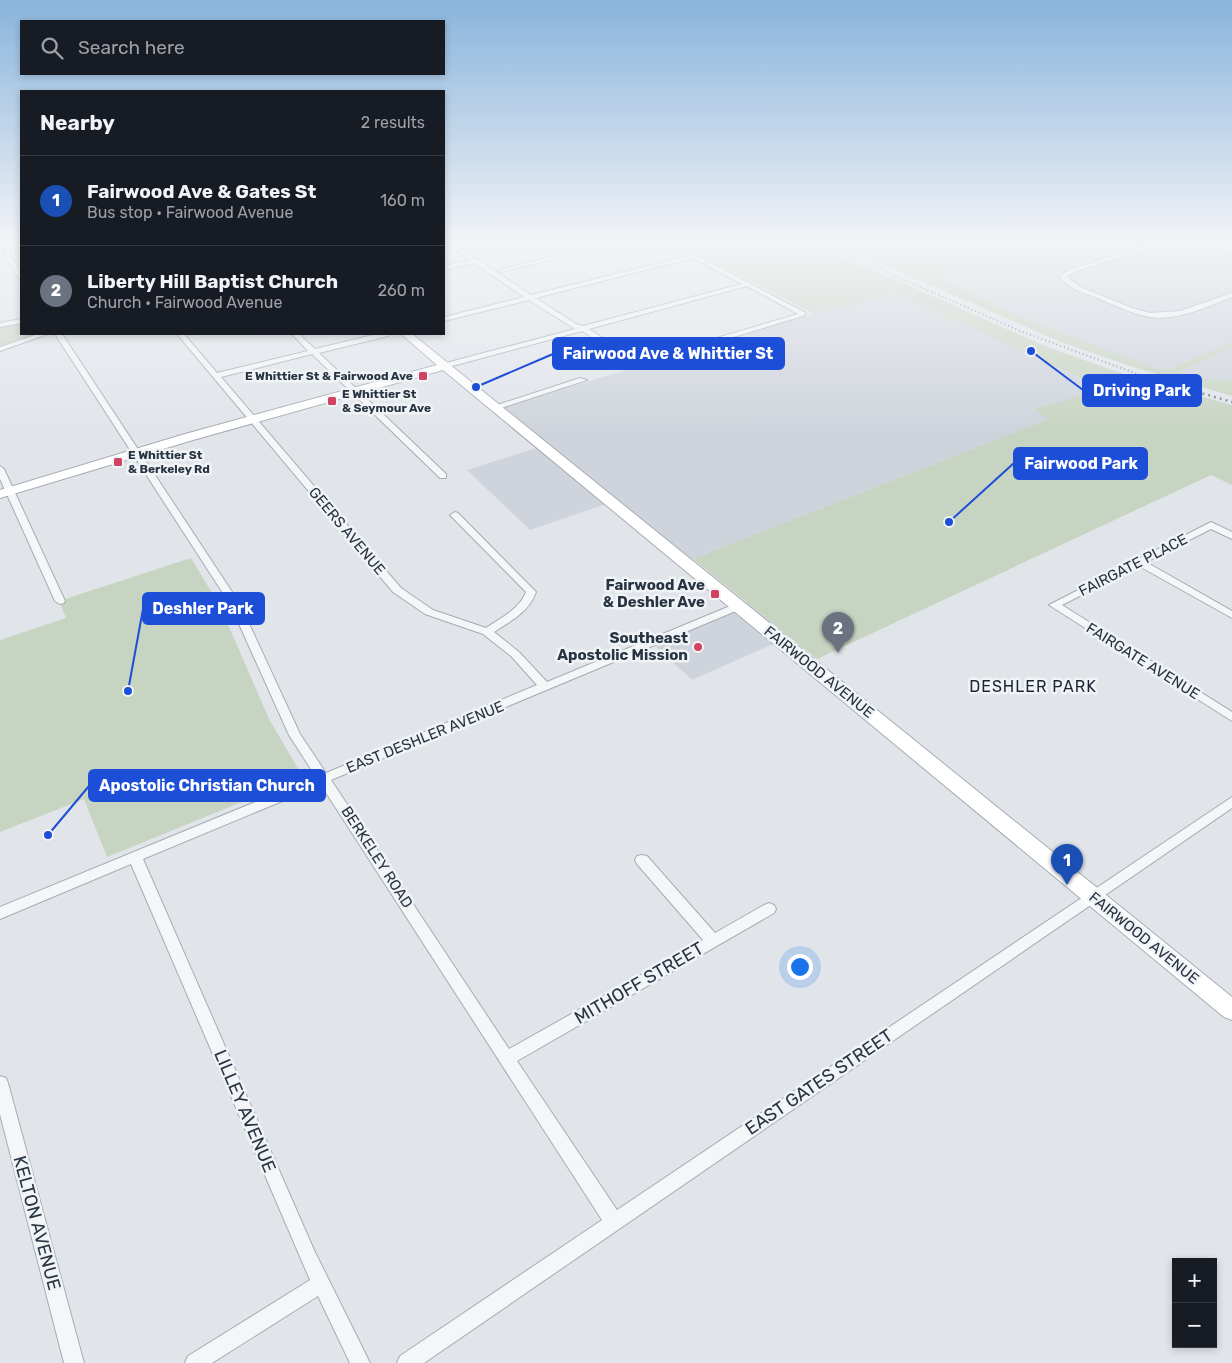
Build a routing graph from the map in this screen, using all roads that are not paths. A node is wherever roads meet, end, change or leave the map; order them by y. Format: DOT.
graph roads {
  1 [pos="504,304"];
  2 [pos="540,304"];
  3 [pos="551,304"];
  4 [pos="677,304"];
  5 [pos="785,304"];
  6 [pos="1116,304"];
  7 [pos="1203,304"];
  8 [pos="445,319"];
  9 [pos="20,321"];
  10 [pos="0,325"];
  11 [pos="584,329"];
  12 [pos="41,335"];
  13 [pos="59,335"];
  14 [pos="181,335"];
  15 [pos="296,335"];
  16 [pos="381,335"];
  17 [pos="407,335"];
  18 [pos="0,349"];
  19 [pos="314,352"];
  20 [pos="445,366"];
  21 [pos="216,376"];
  22 [pos="584,380"];
  23 [pos="355,391"];
  24 [pos="495,407"];
  25 [pos="253,419"];
  26 [pos="136,452"];
  27 [pos="0,469"];
  28 [pos="443,476"];
  29 [pos="5,493"];
  30 [pos="455,515"];
  31 [pos="1232,536"];
  32 [pos="1139,562"];
  33 [pos="60,601"];
  34 [pos="1054,605"];
  35 [pos="739,606"];
  36 [pos="1232,615"];
  37 [pos="487,632"];
  38 [pos="546,687"];
  39 [pos="1232,717"];
  40 [pos="325,778"];
  41 [pos="1232,802"];
  42 [pos="135,857"];
  43 [pos="642,860"];
  44 [pos="1093,896"];
  45 [pos="769,909"];
  46 [pos="0,913"];
  47 [pos="712,941"];
  48 [pos="1232,1010"];
  49 [pos="508,1058"];
  50 [pos="0,1083"];
  51 [pos="614,1222"];
  52 [pos="321,1284"];
  53 [pos="74,1363"];
  54 [pos="195,1363"];
  55 [pos="360,1363"];
  56 [pos="407,1363"];
  1 -- 8 [label="street"];
  2 -- 11 [label="street"];
  3 -- 11 [label="street"];
  4 -- 11 [label="street"];
  5 -- 11 [label="street"];
  6 -- 7 [label="street"];
  9 -- 10 [label="street"];
  11 -- 20 [label="street"];
  12 -- 18 [label="street"];
  13 -- 26 [label="street, BERKELEY ROAD"];
  14 -- 21 [label="street, GEERS AVENUE"];
  15 -- 19 [label="street"];
  16 -- 19 [label="street"];
  17 -- 20 [label="street, FAIRWOOD AVENUE"];
  19 -- 21 [label="street"];
  19 -- 23 [label="street"];
  20 -- 23 [label="street"];
  20 -- 24 [label="street, FAIRWOOD AVENUE"];
  21 -- 25 [label="street, GEERS AVENUE"];
  22 -- 24 [label="street"];
  23 -- 25 [label="street"];
  23 -- 28 [label="street"];
  24 -- 35 [label="street, FAIRWOOD AVENUE"];
  25 -- 26 [label="street"];
  25 -- 37 [label="street, GEERS AVENUE"];
  26 -- 29 [label="street"];
  26 -- 40 [label="street, BERKELEY ROAD"];
  27 -- 29 [label="street"];
  29 -- 33 [label="street"];
  30 -- 37 [label="street"];
  31 -- 32 [label="street, FAIRGATE PLACE"];
  32 -- 34 [label="street, FAIRGATE PLACE"];
  32 -- 36 [label="street"];
  34 -- 39 [label="street, FAIRGATE AVENUE"];
  35 -- 38 [label="street, EAST DESHLER AVENUE"];
  35 -- 44 [label="street, FAIRWOOD AVENUE"];
  37 -- 38 [label="street, GEERS AVENUE"];
  38 -- 40 [label="street, EAST DESHLER AVENUE"];
  40 -- 42 [label="street, EAST DESHLER AVENUE"];
  40 -- 49 [label="street, BERKELEY ROAD"];
  41 -- 44 [label="street, EAST GATES STREET"];
  42 -- 46 [label="street, EAST DESHLER AVENUE"];
  42 -- 52 [label="street, LILLEY AVENUE"];
  43 -- 47 [label="street"];
  44 -- 48 [label="street, FAIRWOOD AVENUE"];
  44 -- 51 [label="street, EAST GATES STREET"];
  45 -- 47 [label="street, MITHOFF STREET"];
  47 -- 49 [label="street, MITHOFF STREET"];
  49 -- 51 [label="street, BERKELEY ROAD"];
  50 -- 53 [label="street, KELTON AVENUE"];
  51 -- 56 [label="street, EAST GATES STREET"];
  52 -- 54 [label="street"];
  52 -- 55 [label="street, LILLEY AVENUE"];
}
